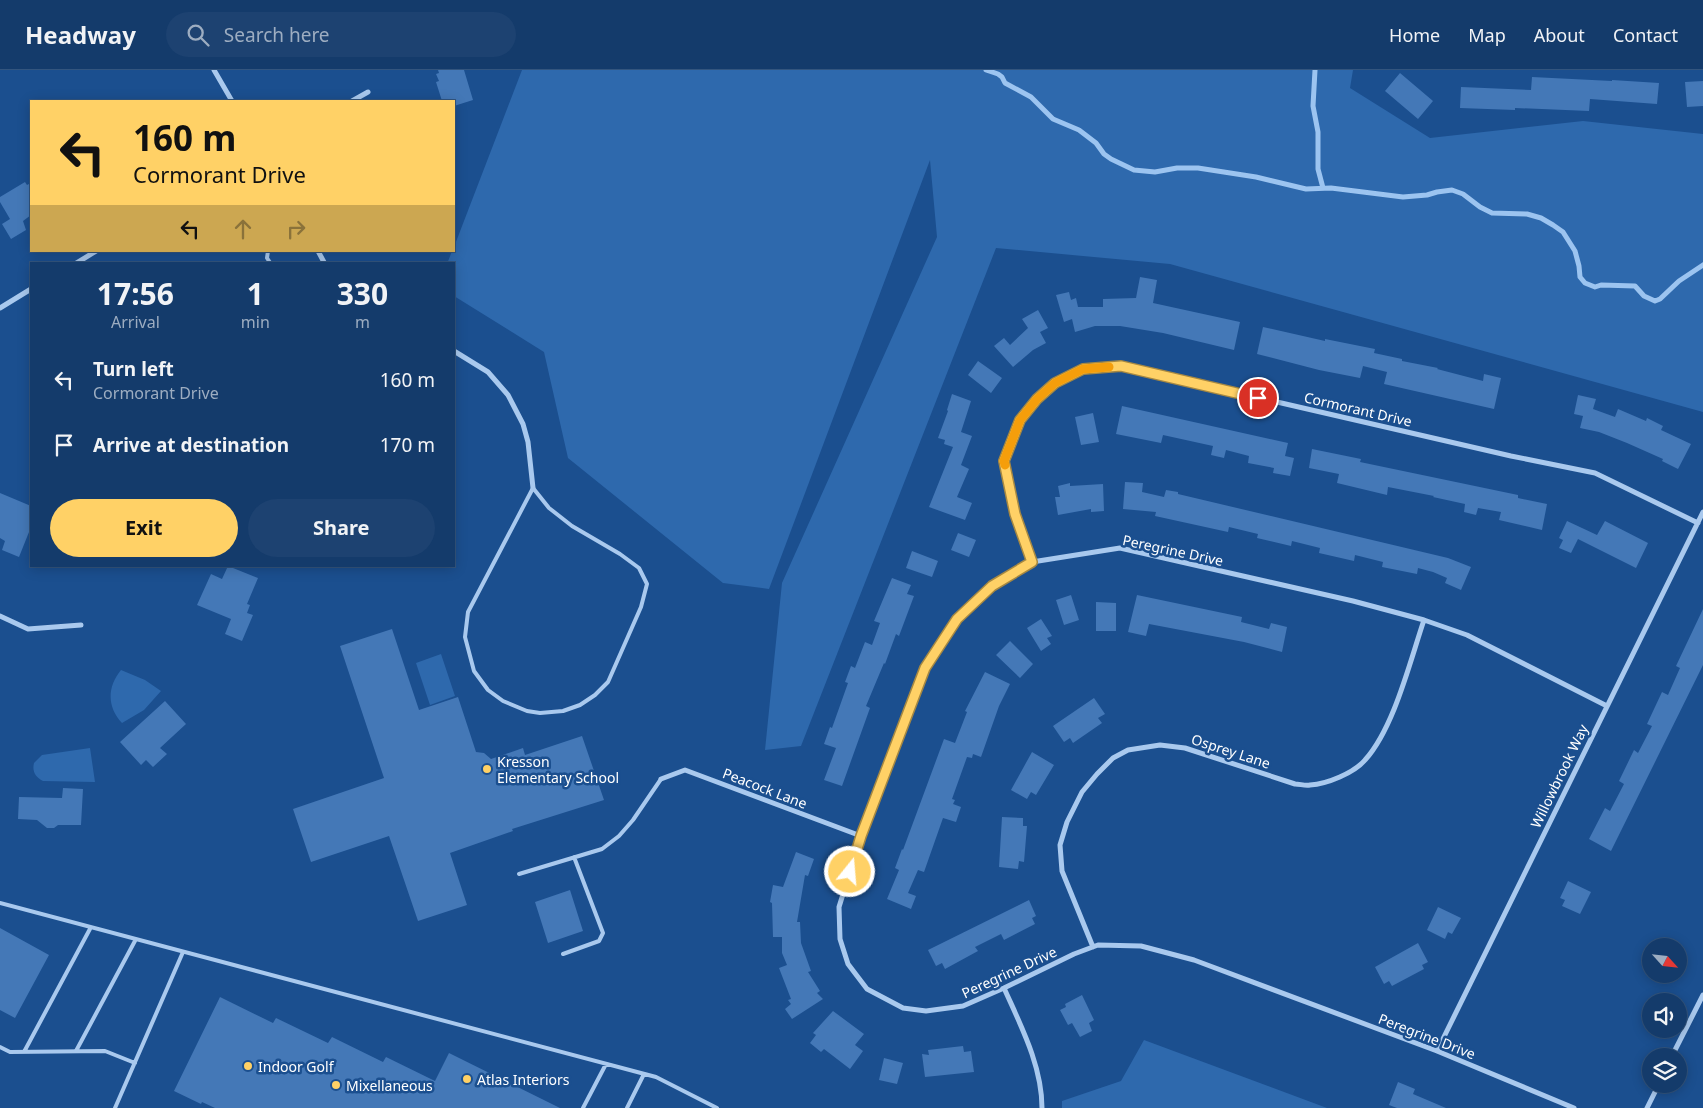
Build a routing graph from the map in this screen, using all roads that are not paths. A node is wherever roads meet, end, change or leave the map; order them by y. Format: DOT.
graph roads {
  1 [pos="214,70"];
  2 [pos="368,92"];
  3 [pos="231,100"];
  4 [pos="354,100"];
  5 [pos="94,252"];
  6 [pos="78,262"];
  7 [pos="30,290"];
  8 [pos="0,308"];
  9 [pos="455,352"];
  10 [pos="533,488"];
  11 [pos="1703,512"];
  12 [pos="1698,523"];
  13 [pos="1032,562"];
  14 [pos="0,616"];
  15 [pos="1424,620"];
  16 [pos="82,625"];
  17 [pos="1607,706"];
  18 [pos="661,779"];
  19 [pos="861,836"];
  20 [pos="574,857"];
  21 [pos="519,874"];
  22 [pos="0,903"];
  23 [pos="91,927"];
  24 [pos="136,939"];
  25 [pos="1093,947"];
  26 [pos="183,952"];
  27 [pos="563,954"];
  28 [pos="1004,988"];
  29 [pos="1703,994"];
  30 [pos="0,1047"];
  31 [pos="1676,1048"];
  32 [pos="76,1051"];
  33 [pos="1437,1051"];
  34 [pos="24,1052"];
  35 [pos="134,1063"];
  36 [pos="606,1064"];
  37 [pos="644,1074"];
  38 [pos="1654,1093"];
  39 [pos="114,1108"];
  40 [pos="583,1108"];
  41 [pos="627,1108"];
  42 [pos="717,1108"];
  43 [pos="1042,1108"];
  44 [pos="1574,1108"];
  45 [pos="1647,1108"];
  1 -- 3 [label="street"];
  2 -- 4 [label="street"];
  5 -- 6 [label="street"];
  7 -- 8 [label="street"];
  9 -- 10 [label="street"];
  10 -- 10 [label="lane"];
  11 -- 12 [label="street, Willowbrook Way"];
  12 -- 13 [label="street, Cormorant Drive"];
  12 -- 17 [label="street, Willowbrook Way"];
  13 -- 15 [label="street, Peregrine Drive"];
  13 -- 19 [label="street, Peregrine Drive"];
  14 -- 16 [label="street"];
  15 -- 17 [label="street, Peregrine Drive"];
  15 -- 25 [label="street, Osprey Lane"];
  17 -- 33 [label="street, Willowbrook Way"];
  18 -- 19 [label="street, Peacock Lane"];
  18 -- 20 [label="lane"];
  19 -- 28 [label="street, Peregrine Drive"];
  20 -- 21 [label="lane"];
  20 -- 27 [label="lane"];
  22 -- 23 [label="lane"];
  23 -- 24 [label="lane"];
  23 -- 34 [label="lane"];
  24 -- 26 [label="lane"];
  24 -- 32 [label="lane"];
  25 -- 28 [label="street, Peregrine Drive"];
  25 -- 33 [label="street, Peregrine Drive"];
  26 -- 35 [label="lane"];
  26 -- 36 [label="lane"];
  28 -- 43 [label="street"];
  29 -- 31 [label="street"];
  30 -- 34 [label="lane"];
  32 -- 34 [label="lane"];
  32 -- 35 [label="lane"];
  33 -- 44 [label="street, Peregrine Drive"];
  35 -- 39 [label="lane"];
  36 -- 37 [label="lane"];
  36 -- 40 [label="lane"];
  37 -- 41 [label="lane"];
  37 -- 42 [label="lane"];
  38 -- 45 [label="street"];
}
